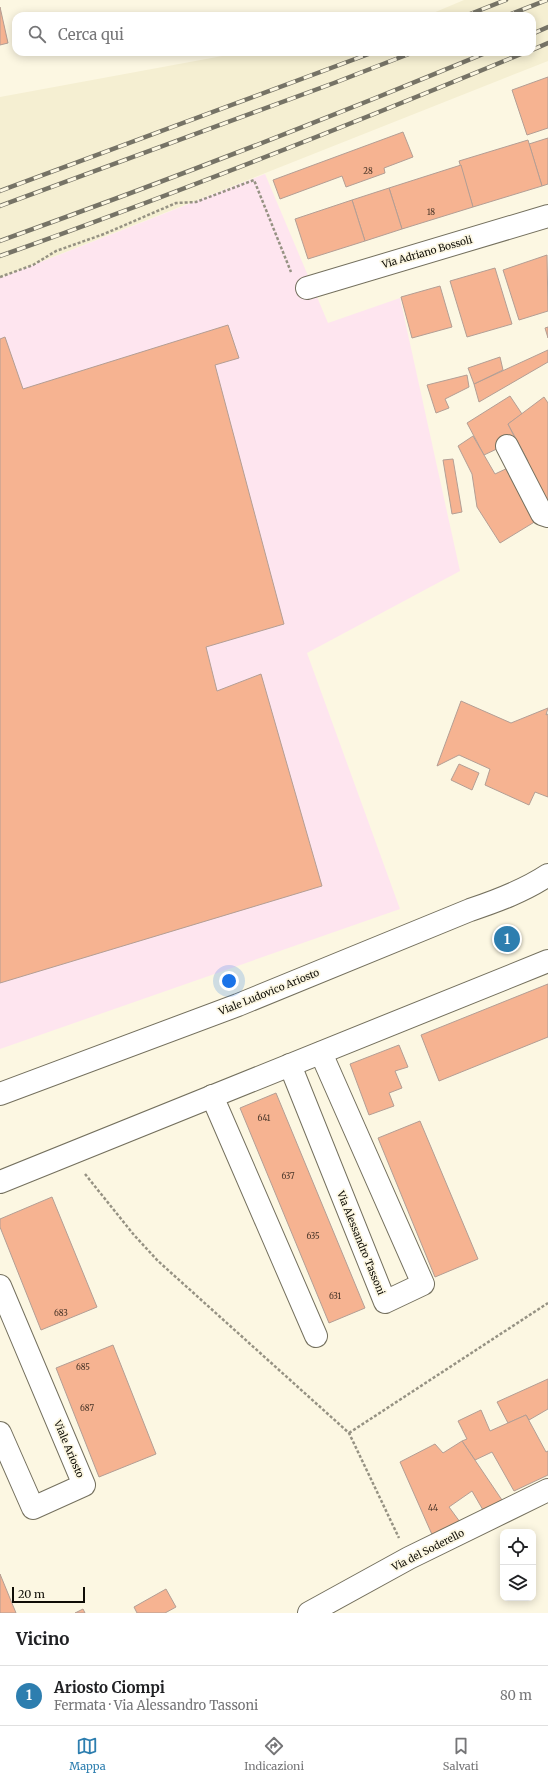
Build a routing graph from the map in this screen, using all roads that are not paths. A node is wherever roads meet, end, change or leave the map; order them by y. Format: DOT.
graph roads {
  1 [pos="548,216"];
  2 [pos="307,288"];
  3 [pos="507,446"];
  4 [pos="548,516"];
  5 [pos="544,880"];
  6 [pos="548,961"];
  7 [pos="321,1053"];
  8 [pos="290,1066"];
  9 [pos="0,1094"];
  10 [pos="212,1096"];
  11 [pos="0,1182"];
  12 [pos="0,1286"];
  13 [pos="316,1336"];
  14 [pos="0,1433"];
  15 [pos="548,1490"];
  16 [pos="309,1613"];
  1 -- 2 [label="street, Via Adriano Bossoli"];
  3 -- 4 [label="street"];
  5 -- 9 [label="street, Viale Ludovico Ariosto"];
  6 -- 7 [label="street"];
  7 -- 8 [label="street"];
  7 -- 8 [label="street, Via Alessandro Tassoni"];
  8 -- 10 [label="street"];
  10 -- 11 [label="street"];
  10 -- 13 [label="street"];
  12 -- 14 [label="street, Viale Ariosto"];
  15 -- 16 [label="street, Via del Soderello"];
}
